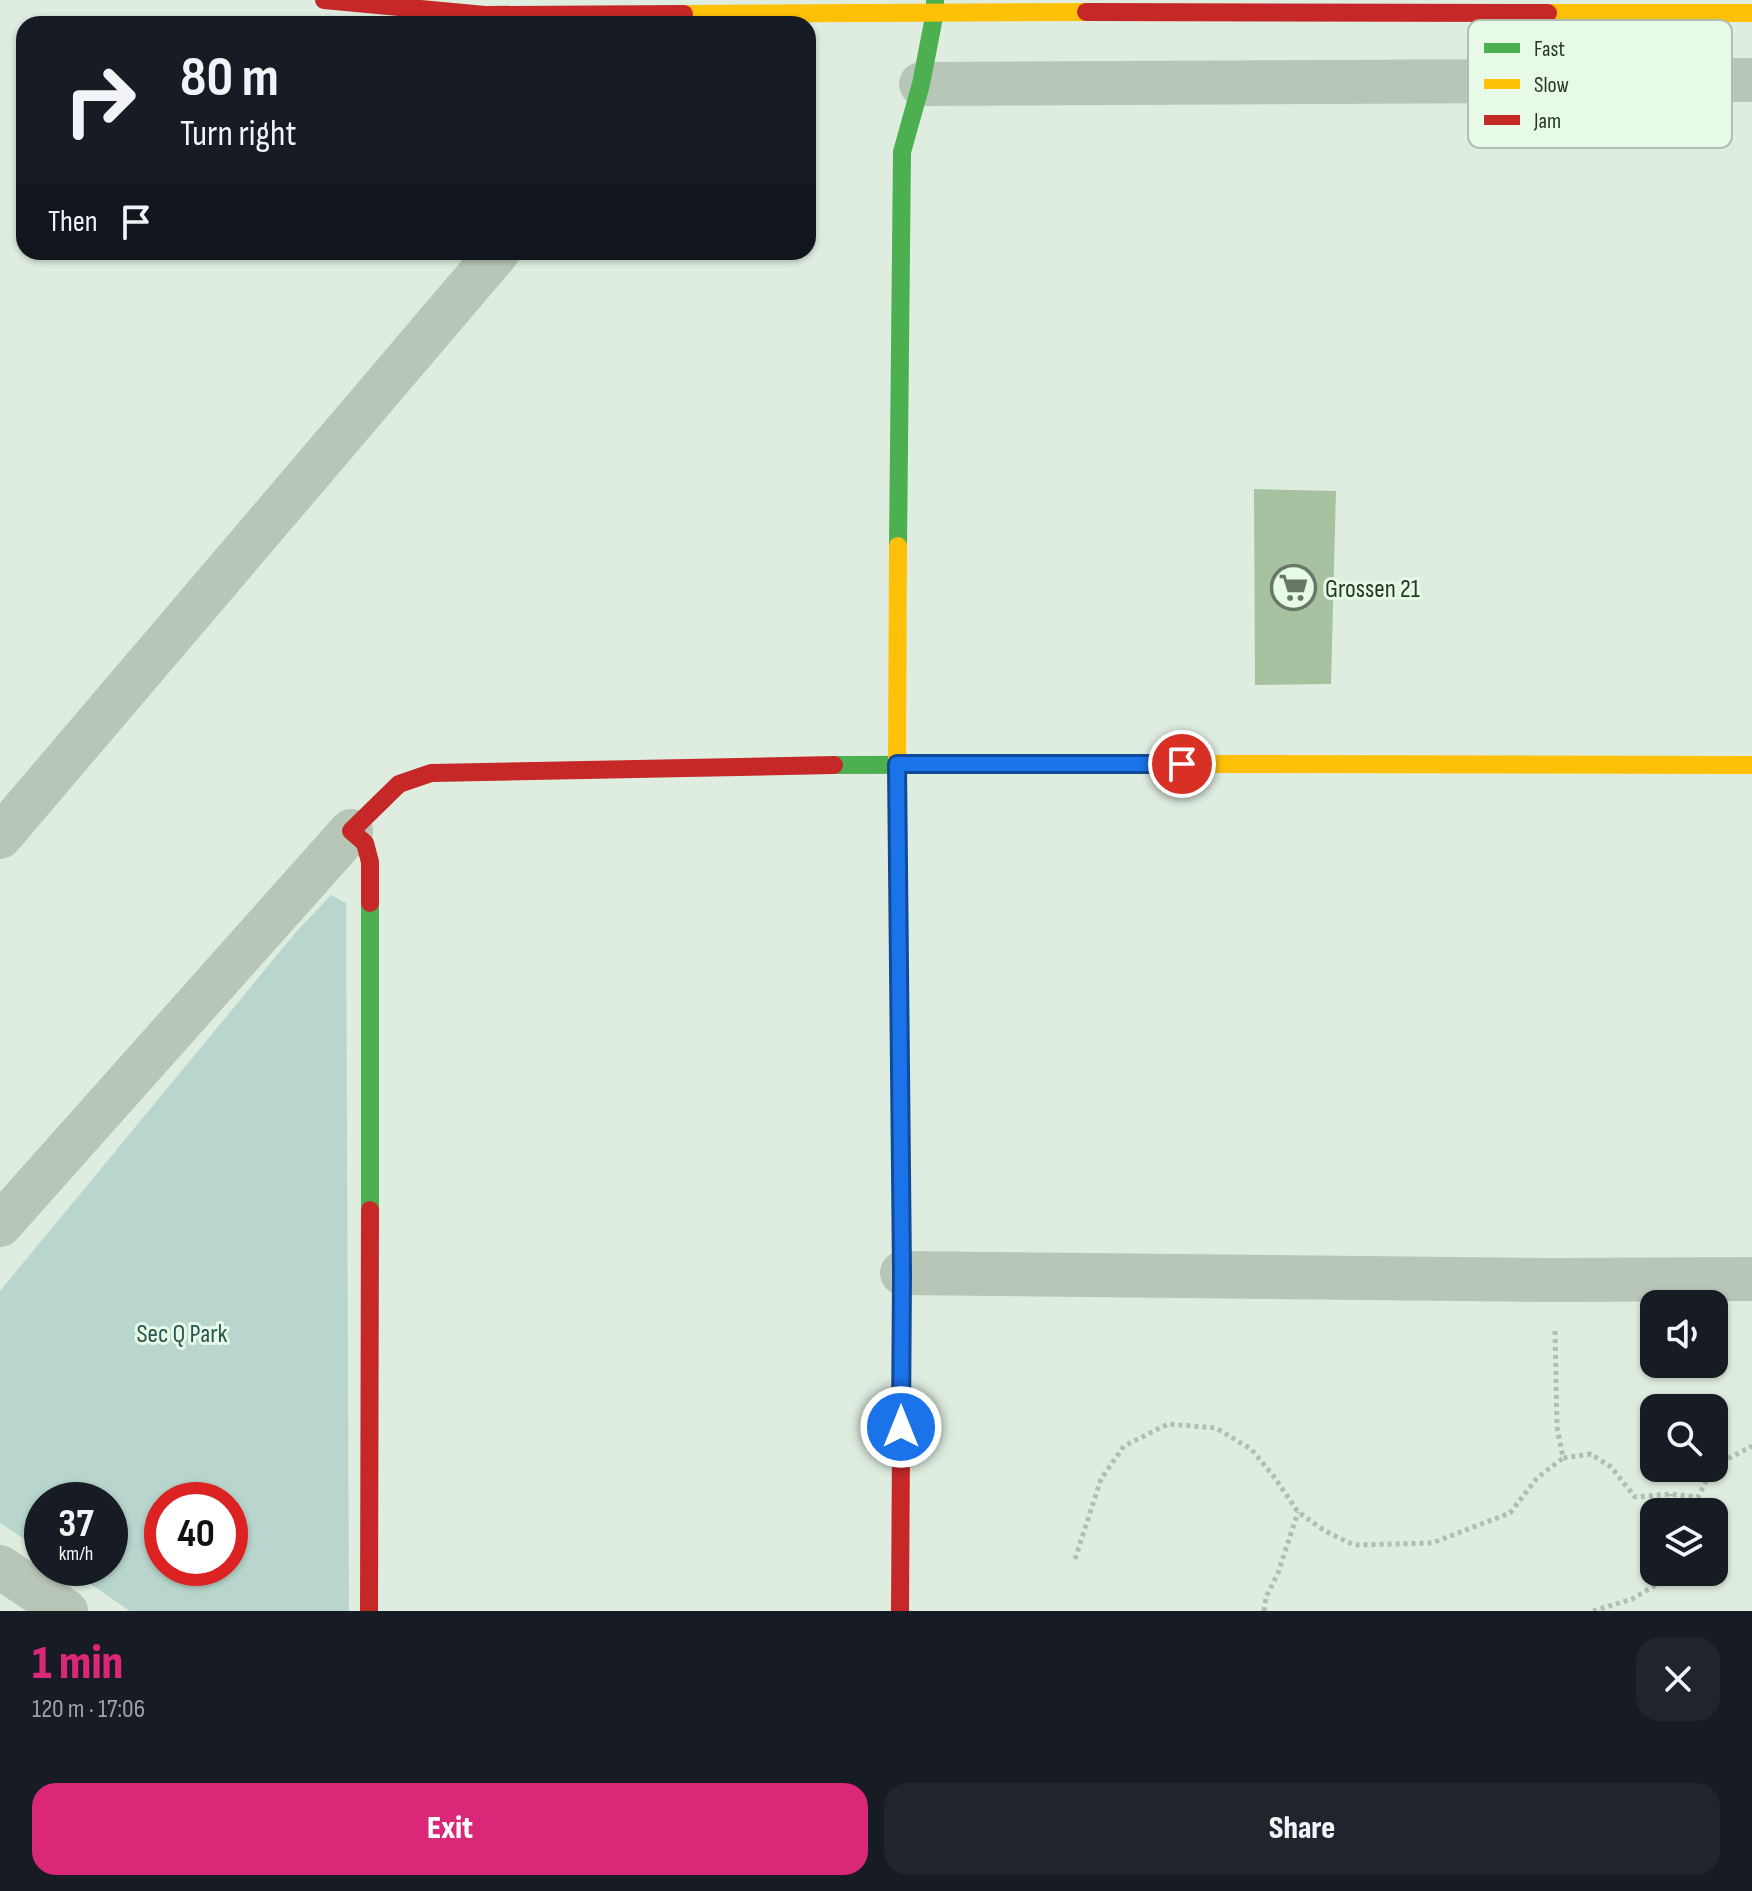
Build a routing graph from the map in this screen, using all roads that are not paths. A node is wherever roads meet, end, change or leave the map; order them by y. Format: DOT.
graph roads {
  1 [pos="324,0"];
  2 [pos="935,6"];
  3 [pos="1752,13"];
  4 [pos="538,16"];
  5 [pos="751,16"];
  6 [pos="1732,80"];
  7 [pos="1752,80"];
  8 [pos="1468,81"];
  9 [pos="921,84"];
  10 [pos="491,260"];
  11 [pos="897,764"];
  12 [pos="1752,765"];
  13 [pos="351,831"];
  14 [pos="0,837"];
  15 [pos="0,1225"];
  16 [pos="902,1273"];
  17 [pos="1752,1279"];
  18 [pos="0,1567"];
  19 [pos="66,1611"];
  20 [pos="369,1611"];
  21 [pos="900,1611"];
  1 -- 4 [label="street"];
  2 -- 3 [label="street"];
  2 -- 5 [label="street"];
  2 -- 9 [label="street"];
  6 -- 7 [label="street"];
  8 -- 9 [label="street"];
  9 -- 11 [label="street"];
  10 -- 14 [label="street"];
  11 -- 12 [label="street"];
  11 -- 13 [label="street"];
  11 -- 16 [label="street"];
  13 -- 15 [label="street"];
  13 -- 20 [label="street"];
  16 -- 17 [label="street"];
  16 -- 21 [label="street"];
  18 -- 19 [label="street"];
}
